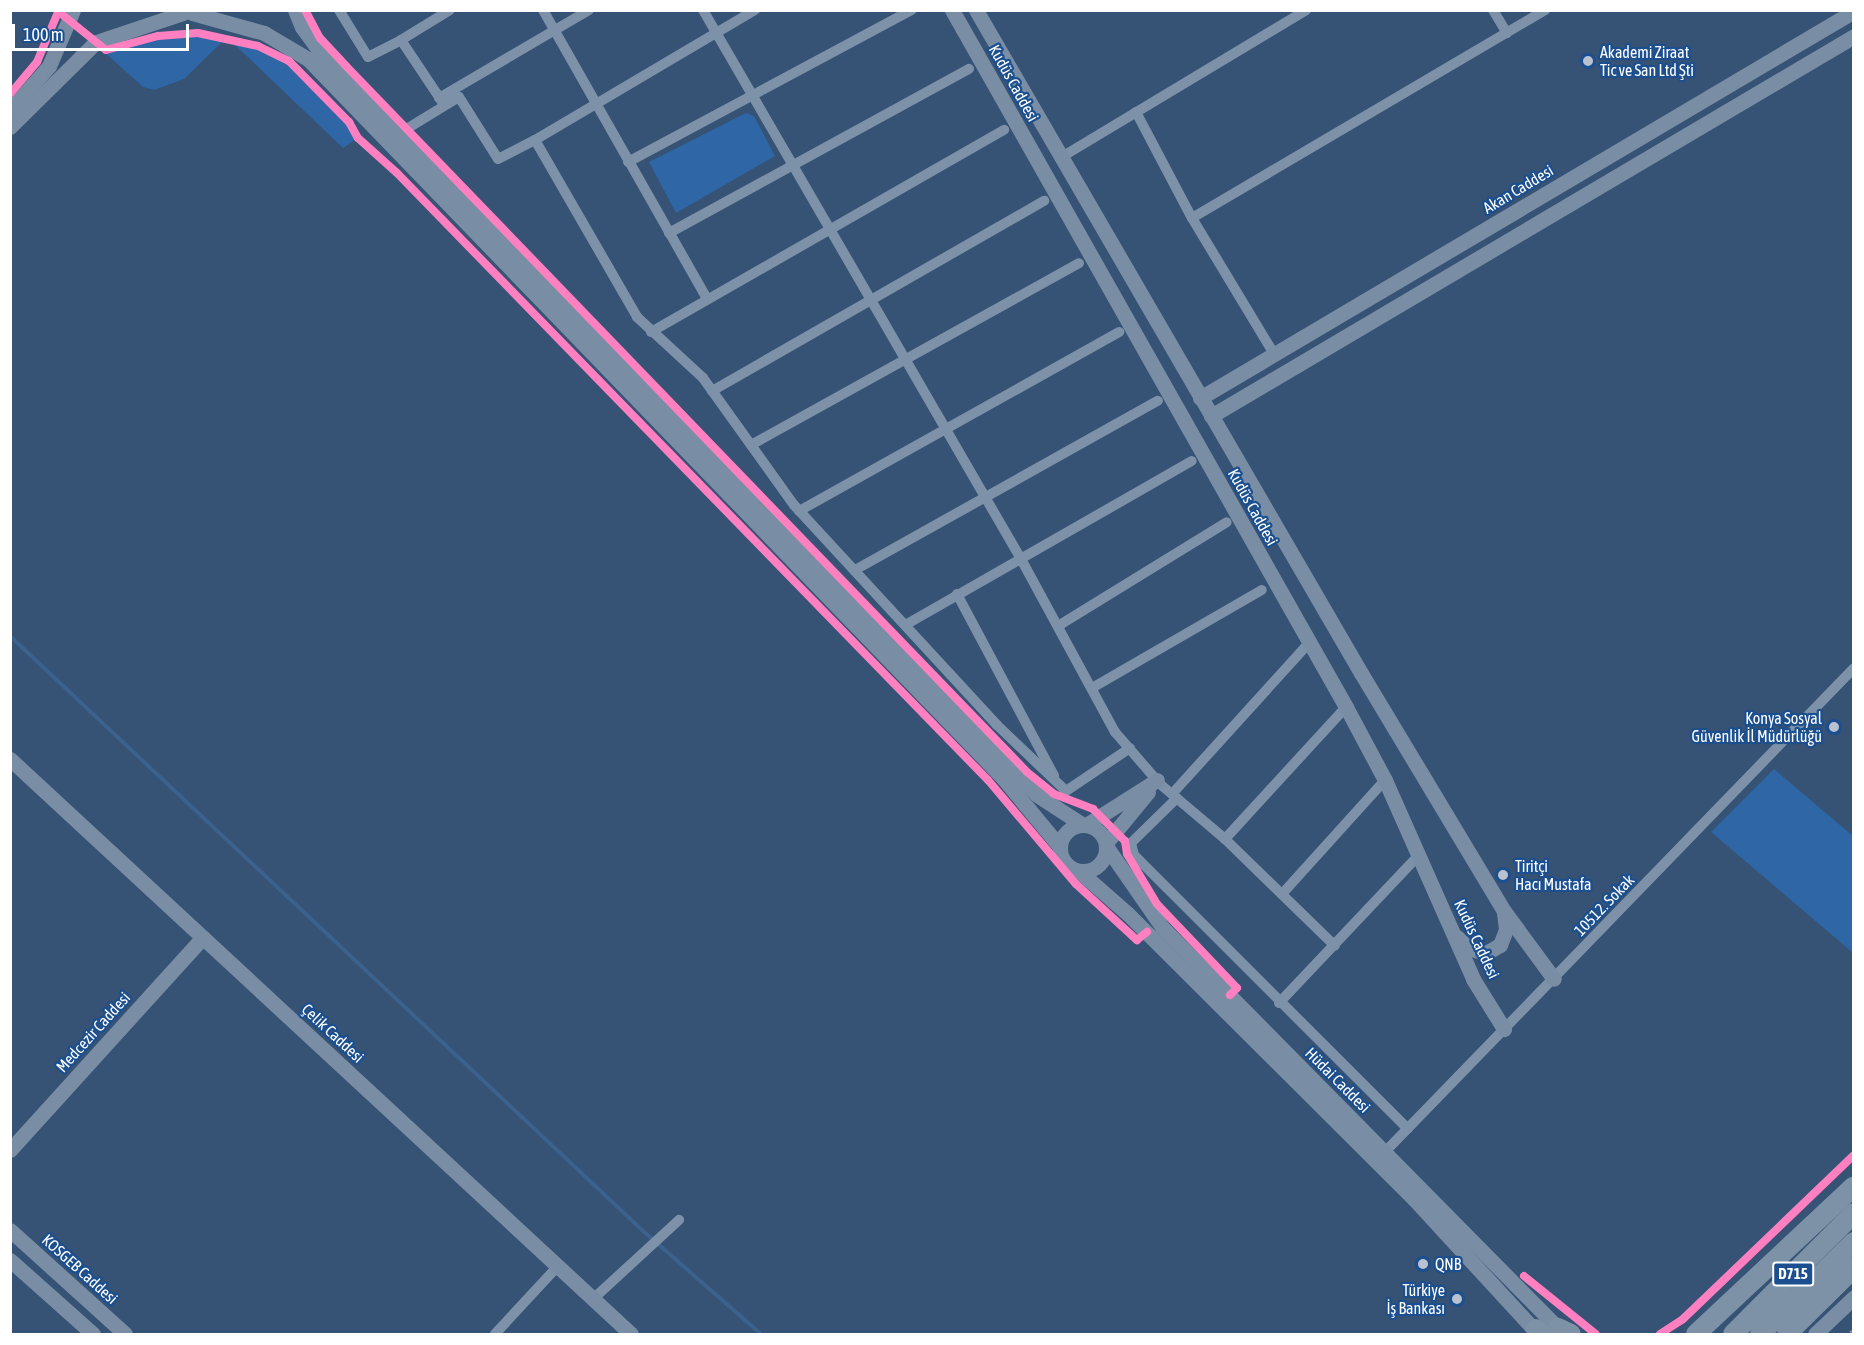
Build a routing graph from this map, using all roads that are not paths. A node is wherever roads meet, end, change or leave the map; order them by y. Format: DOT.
graph roads {
  1 [pos="73,10"];
  2 [pos="210,10"];
  3 [pos="295,10"];
  4 [pos="339,10"];
  5 [pos="450,10"];
  6 [pos="543,10"];
  7 [pos="589,10"];
  8 [pos="703,10"];
  9 [pos="755,10"];
  10 [pos="912,10"];
  11 [pos="952,10"];
  12 [pos="976,10"];
  13 [pos="1306,10"];
  14 [pos="1493,10"];
  15 [pos="1545,10"];
  16 [pos="1854,11"];
  17 [pos="182,12"];
  18 [pos="554,30"];
  19 [pos="1508,33"];
  20 [pos="717,34"];
  21 [pos="1854,36"];
  22 [pos="402,40"];
  23 [pos="969,69"];
  24 [pos="753,97"];
  25 [pos="442,102"];
  26 [pos="595,105"];
  27 [pos="10,110"];
  28 [pos="1136,112"];
  29 [pos="10,127"];
  30 [pos="1004,130"];
  31 [pos="399,133"];
  32 [pos="535,140"];
  33 [pos="1060,158"];
  34 [pos="628,162"];
  35 [pos="793,166"];
  36 [pos="1044,201"];
  37 [pos="1192,218"];
  38 [pos="830,229"];
  39 [pos="669,233"];
  40 [pos="1079,263"];
  41 [pos="707,299"];
  42 [pos="871,300"];
  43 [pos="651,332"];
  44 [pos="1119,332"];
  45 [pos="1274,354"];
  46 [pos="905,359"];
  47 [pos="712,391"];
  48 [pos="1200,398"];
  49 [pos="1158,401"];
  50 [pos="1211,416"];
  51 [pos="945,429"];
  52 [pos="751,445"];
  53 [pos="1192,461"];
  54 [pos="985,497"];
  55 [pos="799,511"];
  56 [pos="1227,522"];
  57 [pos="1021,559"];
  58 [pos="855,570"];
  59 [pos="1262,590"];
  60 [pos="957,594"];
  61 [pos="907,624"];
  62 [pos="1058,626"];
  63 [pos="1309,643"];
  64 [pos="1854,668"];
  65 [pos="1092,688"];
  66 [pos="1346,707"];
  67 [pos="1130,748"];
  68 [pos="10,759"];
  69 [pos="1157,780"];
  70 [pos="1385,780"];
  71 [pos="1059,786"];
  72 [pos="1174,796"];
  73 [pos="1084,825"];
  74 [pos="1225,839"];
  75 [pos="1106,844"];
  76 [pos="1060,847"];
  77 [pos="1418,856"];
  78 [pos="1079,871"];
  79 [pos="1282,894"];
  80 [pos="1504,911"];
  81 [pos="1454,935"];
  82 [pos="203,937"];
  83 [pos="1335,946"];
  84 [pos="1554,979"];
  85 [pos="1279,1003"];
  86 [pos="1504,1029"];
  87 [pos="1408,1129"];
  88 [pos="10,1150"];
  89 [pos="1381,1157"];
  90 [pos="1854,1186"];
  91 [pos="1854,1213"];
  92 [pos="679,1220"];
  93 [pos="10,1230"];
  94 [pos="1854,1242"];
  95 [pos="10,1260"];
  96 [pos="558,1266"];
  97 [pos="1854,1268"];
  98 [pos="1739,1296"];
  99 [pos="1854,1297"];
  100 [pos="593,1299"];
  101 [pos="1701,1332"];
  102 [pos="1551,1333"];
  103 [pos="93,1335"];
  104 [pos="125,1335"];
  105 [pos="495,1335"];
  106 [pos="631,1335"];
  107 [pos="1682,1335"];
  108 [pos="1732,1335"];
  109 [pos="1760,1335"];
  110 [pos="1787,1335"];
  111 [pos="1815,1335"];
  1 -- 27 [label="street"];
  2 -- 17 [label="street"];
  3 -- 31 [label="street"];
  4 -- 22 [label="street"];
  5 -- 22 [label="street"];
  6 -- 18 [label="street"];
  7 -- 18 [label="street"];
  8 -- 20 [label="street"];
  9 -- 20 [label="street"];
  10 -- 24 [label="street"];
  11 -- 63 [label="street, Kudüs Caddesi"];
  12 -- 33 [label="street, Kudüs Caddesi"];
  13 -- 28 [label="street"];
  14 -- 19 [label="street"];
  15 -- 19 [label="street"];
  16 -- 45 [label="street, Akan Caddesi"];
  17 -- 29 [label="street"];
  17 -- 76 [label="street"];
  18 -- 25 [label="street"];
  18 -- 26 [label="street"];
  19 -- 37 [label="street"];
  20 -- 24 [label="street"];
  20 -- 26 [label="street"];
  21 -- 50 [label="street"];
  22 -- 25 [label="street"];
  23 -- 35 [label="street"];
  24 -- 34 [label="street"];
  24 -- 35 [label="street"];
  25 -- 31 [label="street"];
  25 -- 32 [label="street"];
  26 -- 32 [label="street"];
  26 -- 34 [label="street"];
  28 -- 33 [label="street"];
  28 -- 37 [label="street"];
  30 -- 38 [label="street"];
  31 -- 73 [label="street"];
  32 -- 43 [label="street"];
  33 -- 48 [label="street, Kudüs Caddesi"];
  34 -- 39 [label="street"];
  35 -- 38 [label="street"];
  35 -- 39 [label="street"];
  36 -- 42 [label="street"];
  37 -- 45 [label="street"];
  38 -- 41 [label="street"];
  38 -- 42 [label="street"];
  39 -- 41 [label="street"];
  40 -- 46 [label="street"];
  41 -- 43 [label="street"];
  42 -- 46 [label="street"];
  42 -- 47 [label="street"];
  43 -- 47 [label="street"];
  44 -- 51 [label="street"];
  45 -- 48 [label="street, Akan Caddesi"];
  46 -- 51 [label="street"];
  46 -- 52 [label="street"];
  47 -- 52 [label="street"];
  48 -- 50 [label="street, Kudüs Caddesi"];
  49 -- 54 [label="street"];
  50 -- 80 [label="street, Kudüs Caddesi"];
  51 -- 54 [label="street"];
  51 -- 55 [label="street"];
  52 -- 55 [label="street"];
  53 -- 57 [label="street"];
  54 -- 57 [label="street"];
  54 -- 58 [label="street"];
  55 -- 58 [label="street"];
  56 -- 62 [label="street"];
  57 -- 60 [label="street"];
  57 -- 62 [label="street"];
  58 -- 61 [label="street"];
  59 -- 65 [label="street"];
  60 -- 61 [label="street"];
  60 -- 71 [label="street"];
  61 -- 71 [label="street"];
  62 -- 65 [label="street"];
  63 -- 66 [label="street, Kudüs Caddesi"];
  63 -- 72 [label="street"];
  64 -- 84 [label="street, 10512. Sokak"];
  65 -- 67 [label="street"];
  66 -- 70 [label="street, Kudüs Caddesi"];
  66 -- 74 [label="street"];
  67 -- 69 [label="street"];
  67 -- 71 [label="street"];
  68 -- 82 [label="street, Çelik Caddesi"];
  69 -- 72 [label="street"];
  69 -- 73 [label="street"];
  69 -- 75 [label="street"];
  70 -- 77 [label="street, Kudüs Caddesi"];
  70 -- 79 [label="street"];
  72 -- 74 [label="street"];
  72 -- 85 [label="street"];
  73 -- 75 [label="street"];
  73 -- 76 [label="street"];
  74 -- 79 [label="street"];
  75 -- 78 [label="street"];
  75 -- 89 [label="street, Hüdai Caddesi"];
  76 -- 78 [label="street"];
  77 -- 81 [label="street, Kudüs Caddesi"];
  77 -- 83 [label="street"];
  78 -- 89 [label="street, Hüdai Caddesi"];
  79 -- 83 [label="street"];
  80 -- 81 [label="street"];
  80 -- 84 [label="street, Kudüs Caddesi"];
  81 -- 86 [label="street, Kudüs Caddesi"];
  82 -- 88 [label="street, Medcezir Caddesi"];
  82 -- 96 [label="street, Çelik Caddesi"];
  83 -- 85 [label="street"];
  84 -- 86 [label="street, 10512. Sokak"];
  85 -- 87 [label="street"];
  86 -- 87 [label="street, 10512. Sokak"];
  87 -- 89 [label="street, 10512. Sokak"];
  89 -- 102 [label="street, Hüdai Caddesi"];
  89 -- 102 [label="street, Hüdai Caddesi"];
  90 -- 98 [label="highway"];
  91 -- 108 [label="highway, D715"];
  92 -- 100 [label="street"];
  93 -- 104 [label="street, KOSGEB Caddesi"];
  94 -- 109 [label="highway, D715"];
  95 -- 103 [label="street"];
  96 -- 100 [label="street, Çelik Caddesi"];
  96 -- 105 [label="street"];
  97 -- 110 [label="highway"];
  98 -- 101 [label="highway"];
  98 -- 107 [label="highway"];
  99 -- 111 [label="street"];
  100 -- 106 [label="street, Çelik Caddesi"];
}
